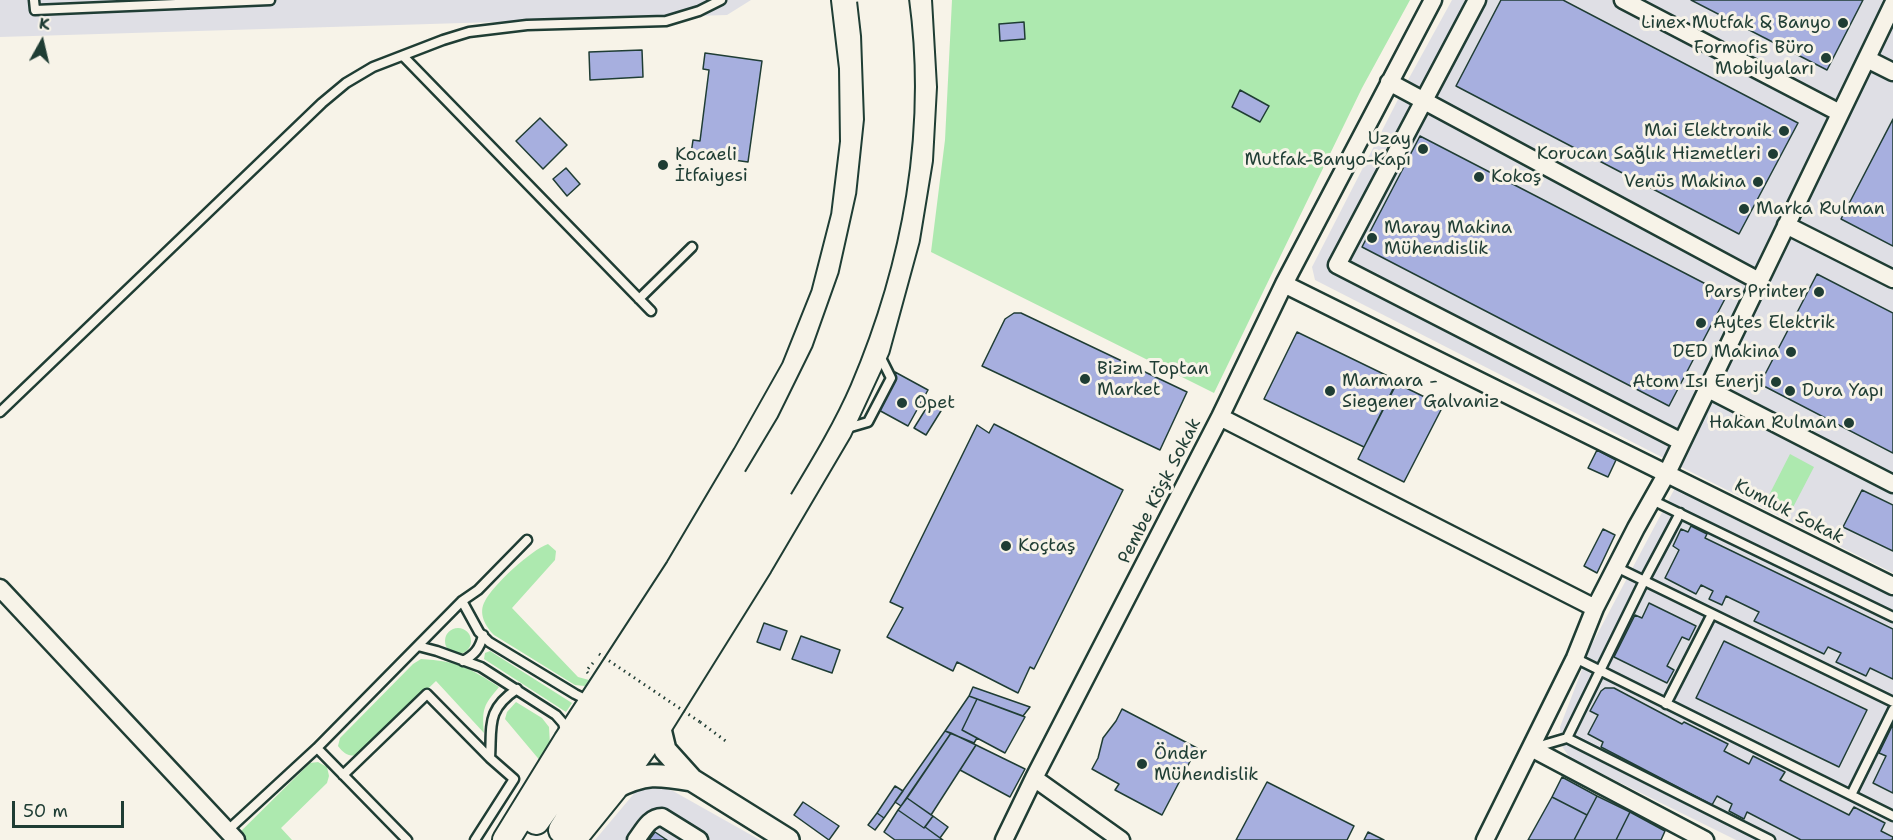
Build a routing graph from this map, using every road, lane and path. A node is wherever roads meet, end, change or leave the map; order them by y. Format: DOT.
graph roads {
  1 [pos="34,0"];
  2 [pos="270,0"];
  3 [pos="721,0"];
  4 [pos="845,0"];
  5 [pos="854,0"];
  6 [pos="871,0"];
  7 [pos="895,0"];
  8 [pos="906,0"];
  9 [pos="918,0"];
  10 [pos="1433,0"];
  11 [pos="1477,0"];
  12 [pos="1623,0"];
  13 [pos="1893,4"];
  14 [pos="404,56"];
  15 [pos="1867,59"];
  16 [pos="853,68"];
  17 [pos="1893,72"];
  18 [pos="1389,82"];
  19 [pos="923,87"];
  20 [pos="1424,100"];
  21 [pos="1840,113"];
  22 [pos="1786,225"];
  23 [pos="692,247"];
  24 [pos="1893,279"];
  25 [pos="1760,281"];
  26 [pos="1284,284"];
  27 [pos="639,299"];
  28 [pos="651,311"];
  29 [pos="1708,389"];
  30 [pos="0,412"];
  31 [pos="1220,417"];
  32 [pos="1682,442"];
  33 [pos="746,456"];
  34 [pos="1667,473"];
  35 [pos="719,480"];
  36 [pos="768,483"];
  37 [pos="1893,484"];
  38 [pos="1652,500"];
  39 [pos="1680,513"];
  40 [pos="688,534"];
  41 [pos="527,540"];
  42 [pos="1616,567"];
  43 [pos="679,569"];
  44 [pos="1644,581"];
  45 [pos="1893,586"];
  46 [pos="0,588"];
  47 [pos="462,602"];
  48 [pos="1595,608"];
  49 [pos="1712,614"];
  50 [pos="1893,617"];
  51 [pos="483,635"];
  52 [pos="418,646"];
  53 [pos="599,654"];
  54 [pos="1575,658"];
  55 [pos="463,661"];
  56 [pos="1600,671"];
  57 [pos="518,689"];
  58 [pos="595,699"];
  59 [pos="1893,702"];
  60 [pos="1666,704"];
  61 [pos="1893,710"];
  62 [pos="659,725"];
  63 [pos="1567,738"];
  64 [pos="567,741"];
  65 [pos="727,742"];
  66 [pos="317,748"];
  67 [pos="1532,748"];
  68 [pos="490,758"];
  69 [pos="343,774"];
  70 [pos="1034,778"];
  71 [pos="692,780"];
  72 [pos="614,788"];
  73 [pos="1851,795"];
  74 [pos="1893,816"];
  75 [pos="232,832"];
  76 [pos="248,840"];
  77 [pos="407,840"];
  78 [pos="475,840"];
  79 [pos="506,840"];
  80 [pos="523,840"];
  81 [pos="555,840"];
  82 [pos="572,840"];
  83 [pos="636,840"];
  84 [pos="699,840"];
  85 [pos="788,840"];
  86 [pos="1004,840"];
  87 [pos="1121,840"];
  88 [pos="1485,840"];
  89 [pos="1705,840"];
  90 [pos="1770,840"];
  1 -- 2 [label="lane"];
  3 -- 14 [label="lane"];
  4 -- 16 [label="main road"];
  5 -- 8 [label="main road"];
  6 -- 36 [label="main road, bridge"];
  7 -- 36 [label="main road, bridge"];
  9 -- 19 [label="main road"];
  10 -- 18 [label="street, Pembe Köşk Sokak"];
  11 -- 20 [label="street"];
  12 -- 21 [label="street"];
  13 -- 15 [label="street"];
  14 -- 27 [label="lane"];
  14 -- 30 [label="lane"];
  15 -- 17 [label="street"];
  15 -- 21 [label="street"];
  16 -- 19 [label="main road"];
  16 -- 33 [label="main road"];
  18 -- 20 [label="street"];
  18 -- 26 [label="street, Pembe Köşk Sokak"];
  19 -- 62 [label="main road"];
  20 -- 25 [label="street"];
  20 -- 32 [label="street"];
  21 -- 22 [label="street"];
  22 -- 24 [label="street"];
  22 -- 25 [label="street"];
  23 -- 27 [label="lane"];
  25 -- 29 [label="street"];
  26 -- 31 [label="street, Pembe Köşk Sokak"];
  26 -- 34 [label="street, Kumluk Sokak"];
  27 -- 28 [label="lane"];
  29 -- 32 [label="street"];
  29 -- 37 [label="street"];
  31 -- 48 [label="street"];
  31 -- 70 [label="street, Pembe Köşk Sokak"];
  32 -- 34 [label="street"];
  33 -- 35 [label="lane"];
  33 -- 43 [label="main road"];
  34 -- 38 [label="street"];
  34 -- 45 [label="street, Kumluk Sokak"];
  36 -- 80 [label="main road"];
  36 -- 81 [label="main road"];
  38 -- 39 [label="lane"];
  38 -- 42 [label="street"];
  39 -- 44 [label="lane"];
  39 -- 50 [label="lane"];
  40 -- 43 [label="lane"];
  41 -- 47 [label="lane"];
  42 -- 44 [label="lane"];
  42 -- 48 [label="street"];
  43 -- 58 [label="main road"];
  44 -- 49 [label="lane"];
  44 -- 56 [label="lane"];
  46 -- 75 [label="street"];
  47 -- 51 [label="lane"];
  47 -- 52 [label="lane"];
  48 -- 54 [label="street"];
  49 -- 59 [label="lane"];
  49 -- 60 [label="lane"];
  51 -- 55 [label="lane"];
  51 -- 58 [label="lane"];
  52 -- 55 [label="lane"];
  52 -- 66 [label="lane"];
  53 -- 65 [label="path, bridge"];
  54 -- 56 [label="lane"];
  54 -- 67 [label="street"];
  55 -- 57 [label="lane"];
  56 -- 60 [label="lane"];
  56 -- 63 [label="lane"];
  57 -- 64 [label="lane"];
  57 -- 68 [label="lane"];
  58 -- 64 [label="main road"];
  60 -- 73 [label="lane"];
  61 -- 73 [label="lane"];
  62 -- 71 [label="street"];
  62 -- 72 [label="main road"];
  63 -- 67 [label="lane"];
  63 -- 90 [label="lane"];
  64 -- 79 [label="main road"];
  66 -- 69 [label="lane"];
  66 -- 75 [label="lane"];
  67 -- 88 [label="street"];
  67 -- 89 [label="street"];
  68 -- 69 [label="lane"];
  68 -- 78 [label="lane"];
  69 -- 77 [label="lane"];
  70 -- 86 [label="street, Pembe Köşk Sokak"];
  70 -- 87 [label="street"];
  71 -- 72 [label="street"];
  71 -- 85 [label="street"];
  72 -- 82 [label="main road"];
  73 -- 74 [label="lane"];
  75 -- 76 [label="street"];
  83 -- 84 [label="street"];
}
